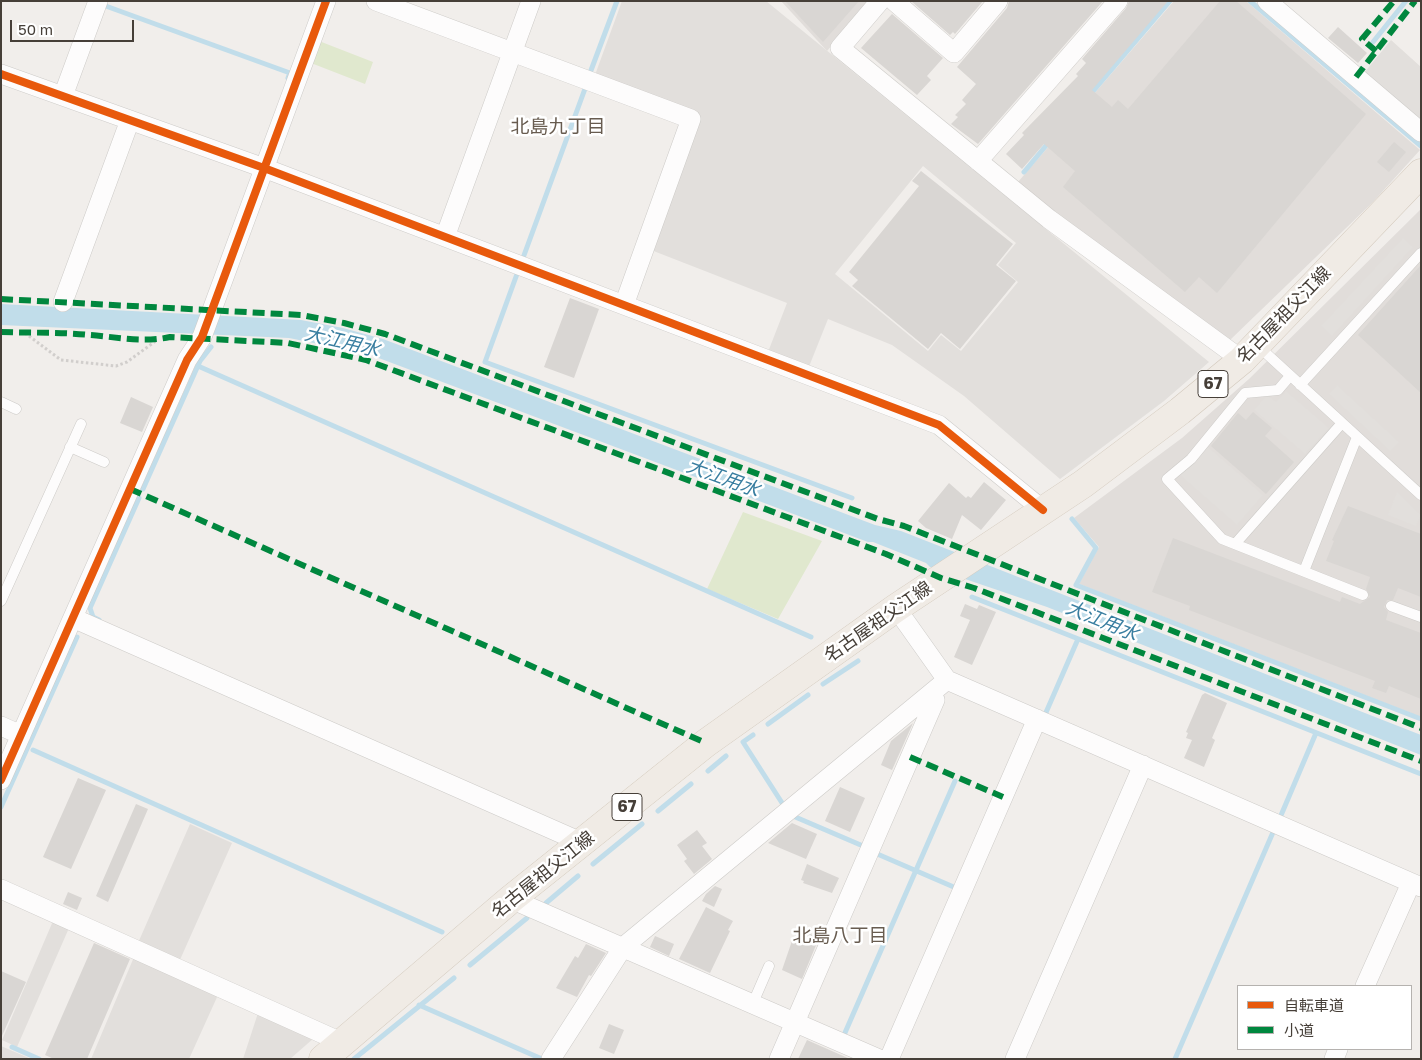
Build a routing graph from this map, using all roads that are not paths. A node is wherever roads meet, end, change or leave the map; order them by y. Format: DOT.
graph roads {
  1 [pos="98,1"];
  2 [pos="326,1"];
  3 [pos="376,1"];
  4 [pos="531,1"];
  5 [pos="880,1"];
  6 [pos="894,1"];
  7 [pos="998,1"];
  8 [pos="1118,1"];
  9 [pos="1267,1"];
  10 [pos="513,52"];
  11 [pos="1,74"];
  12 [pos="63,96"];
  13 [pos="130,120"];
  14 [pos="1421,132"];
  15 [pos="978,161"];
  16 [pos="264,168"];
  17 [pos="1421,173"];
  18 [pos="445,237"];
  19 [pos="1421,252"];
  20 [pos="63,302"];
  21 [pos="624,305"];
  22 [pos="1249,352"];
  23 [pos="1290,376"];
  24 [pos="1300,384"];
  25 [pos="1,402"];
  26 [pos="16,409"];
  27 [pos="1342,423"];
  28 [pos="81,424"];
  29 [pos="1357,436"];
  30 [pos="70,447"];
  31 [pos="104,462"];
  32 [pos="1421,495"];
  33 [pos="1043,510"];
  34 [pos="1235,544"];
  35 [pos="1304,571"];
  36 [pos="1363,595"];
  37 [pos="1,601"];
  38 [pos="1391,606"];
  39 [pos="896,608"];
  40 [pos="1421,617"];
  41 [pos="73,618"];
  42 [pos="947,680"];
  43 [pos="930,694"];
  44 [pos="1037,719"];
  45 [pos="1,726"];
  46 [pos="21,735"];
  47 [pos="1143,765"];
  48 [pos="1,780"];
  49 [pos="583,843"];
  50 [pos="1416,885"];
  51 [pos="1,889"];
  52 [pos="511,899"];
  53 [pos="623,947"];
  54 [pos="770,966"];
  55 [pos="1366,985"];
  56 [pos="753,1004"];
  57 [pos="795,1022"];
  58 [pos="332,1051"];
  59 [pos="552,1059"];
  60 [pos="778,1059"];
  61 [pos="879,1059"];
  62 [pos="889,1059"];
  63 [pos="1015,1059"];
  1 -- 12 [label="street"];
  2 -- 16 [label="street"];
  3 -- 10 [label="street"];
  4 -- 10 [label="street"];
  5 -- 15 [label="street"];
  6 -- 7 [label="street"];
  8 -- 15 [label="street"];
  9 -- 14 [label="street"];
  10 -- 18 [label="street"];
  10 -- 21 [label="street"];
  11 -- 12 [label="street"];
  12 -- 13 [label="street"];
  13 -- 16 [label="street"];
  13 -- 20 [label="street"];
  15 -- 22 [label="street"];
  16 -- 18 [label="street"];
  16 -- 41 [label="street"];
  17 -- 22 [label="main road, 名古屋祖父江線 / 67"];
  18 -- 21 [label="street"];
  19 -- 24 [label="lane"];
  21 -- 33 [label="street"];
  22 -- 23 [label="lane"];
  22 -- 33 [label="main road, 名古屋祖父江線 / 67"];
  23 -- 24 [label="lane"];
  23 -- 34 [label="lane"];
  24 -- 27 [label="lane"];
  25 -- 26 [label="lane"];
  27 -- 29 [label="lane"];
  27 -- 34 [label="lane"];
  28 -- 30 [label="lane"];
  29 -- 32 [label="lane"];
  29 -- 35 [label="lane"];
  30 -- 31 [label="lane"];
  30 -- 37 [label="lane"];
  33 -- 39 [label="main road, 名古屋祖父江線 / 67"];
  34 -- 35 [label="lane"];
  35 -- 36 [label="lane"];
  38 -- 40 [label="lane"];
  39 -- 42 [label="street"];
  39 -- 49 [label="main road, 名古屋祖父江線 / 67"];
  41 -- 46 [label="street"];
  41 -- 49 [label="street"];
  42 -- 43 [label="street"];
  42 -- 44 [label="street"];
  43 -- 53 [label="street"];
  43 -- 57 [label="street"];
  44 -- 47 [label="street"];
  44 -- 62 [label="street"];
  45 -- 46 [label="street"];
  46 -- 48 [label="street"];
  47 -- 50 [label="street"];
  47 -- 63 [label="street"];
  49 -- 52 [label="main road, 名古屋祖父江線 / 67"];
  50 -- 55 [label="street"];
  51 -- 58 [label="street"];
  52 -- 53 [label="street"];
  52 -- 58 [label="main road, 名古屋祖父江線 / 67"];
  53 -- 56 [label="street"];
  53 -- 59 [label="street"];
  54 -- 56 [label="lane"];
  56 -- 57 [label="street"];
  57 -- 60 [label="street"];
  57 -- 61 [label="street"];
}
